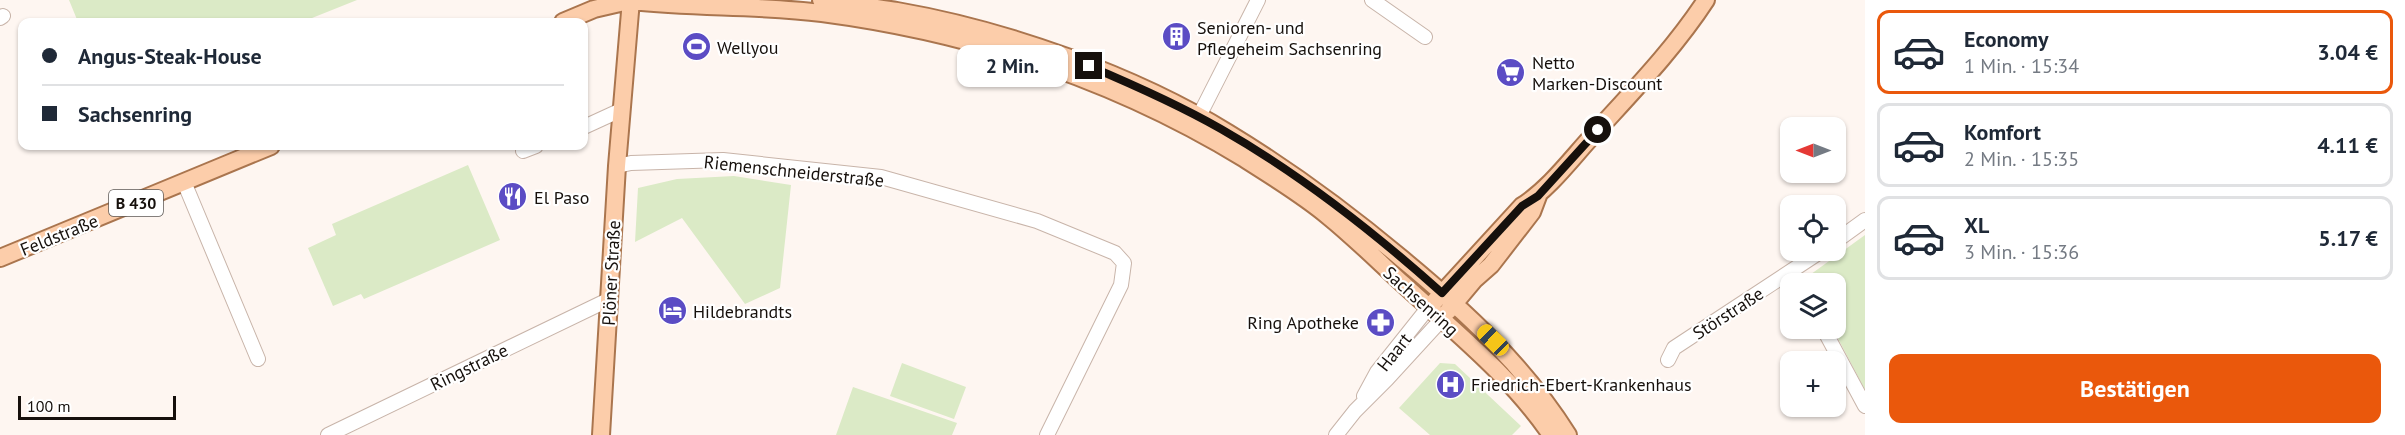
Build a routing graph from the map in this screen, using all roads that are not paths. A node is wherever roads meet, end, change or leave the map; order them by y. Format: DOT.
graph roads {
  1 [pos="632,0"];
  2 [pos="821,0"];
  3 [pos="1258,0"];
  4 [pos="1372,0"];
  5 [pos="1706,0"];
  6 [pos="573,18"];
  7 [pos="1425,37"];
  8 [pos="621,110"];
  9 [pos="1196,123"];
  10 [pos="588,125"];
  11 [pos="261,150"];
  12 [pos="617,166"];
  13 [pos="183,183"];
  14 [pos="1538,196"];
  15 [pos="1865,220"];
  16 [pos="1846,234"];
  17 [pos="0,258"];
  18 [pos="1812,261"];
  19 [pos="1491,265"];
  20 [pos="1801,273"];
  21 [pos="1780,287"];
  22 [pos="1442,293"];
  23 [pos="610,299"];
  24 [pos="1455,304"];
  25 [pos="1435,314"];
  26 [pos="1477,325"];
  27 [pos="1829,339"];
  28 [pos="258,359"];
  29 [pos="1668,360"];
  30 [pos="1865,406"];
  31 [pos="329,435"];
  32 [pos="601,435"];
  33 [pos="1047,435"];
  34 [pos="1336,435"];
  35 [pos="1551,435"];
  36 [pos="1568,435"];
  1 -- 6 [label="main road"];
  1 -- 8 [label="main road, Plöner Straße"];
  1 -- 9 [label="main road, Sachsenring"];
  2 -- 9 [label="main road, Sachsenring"];
  3 -- 9 [label="street"];
  4 -- 7 [label="street"];
  5 -- 14 [label="main road, Haart"];
  8 -- 10 [label="street"];
  8 -- 12 [label="main road, Plöner Straße"];
  9 -- 22 [label="main road, Sachsenring"];
  9 -- 25 [label="main road, Sachsenring"];
  11 -- 13 [label="main road, Feldstraße / B 430"];
  12 -- 23 [label="main road, Plöner Straße"];
  12 -- 33 [label="street, Riemenschneiderstraße"];
  13 -- 17 [label="main road, Feldstraße / B 430"];
  13 -- 28 [label="street"];
  14 -- 19 [label="main road, Haart"];
  14 -- 22 [label="main road, Haart"];
  15 -- 16 [label="street"];
  18 -- 20 [label="street, Störstraße"];
  19 -- 24 [label="main road, Haart"];
  19 -- 26 [label="main road"];
  21 -- 29 [label="street, Störstraße"];
  22 -- 24 [label="main road, Sachsenring"];
  22 -- 25 [label="main road, Haart"];
  23 -- 31 [label="street, Ringstraße"];
  23 -- 32 [label="main road, Plöner Straße"];
  24 -- 25 [label="main road, Haart"];
  24 -- 26 [label="main road, Sachsenring"];
  25 -- 34 [label="street, Haart"];
  25 -- 35 [label="main road, Sachsenring"];
  26 -- 36 [label="main road, Sachsenring"];
  27 -- 30 [label="street"];
}
